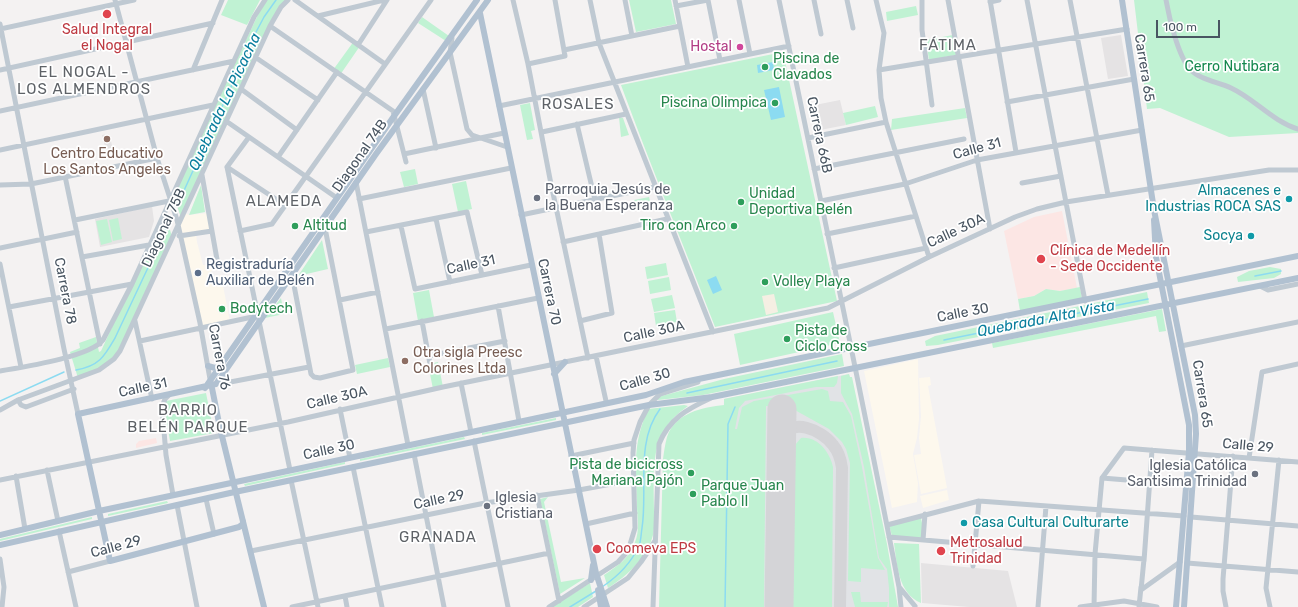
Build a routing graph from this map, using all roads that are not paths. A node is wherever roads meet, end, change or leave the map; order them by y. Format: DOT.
graph roads {
  1 [pos="134,0"];
  2 [pos="222,0"];
  3 [pos="265,0"];
  4 [pos="288,0"];
  5 [pos="295,0"];
  6 [pos="386,0"];
  7 [pos="431,0"];
  8 [pos="476,0"];
  9 [pos="489,0"];
  10 [pos="513,0"];
  11 [pos="555,0"];
  12 [pos="590,0"];
  13 [pos="625,0"];
  14 [pos="675,0"];
  15 [pos="708,0"];
  16 [pos="739,0"];
  17 [pos="779,0"];
  18 [pos="814,0"];
  19 [pos="846,0"];
  20 [pos="876,0"];
  21 [pos="922,0"];
  22 [pos="948,0"];
  23 [pos="999,0"];
  24 [pos="1027,0"];
  25 [pos="1070,0"];
  26 [pos="1122,0"];
  27 [pos="1166,0"];
  28 [pos="990,1"];
  29 [pos="115,2"];
  30 [pos="676,6"];
  31 [pos="481,12"];
  32 [pos="318,16"];
  33 [pos="213,24"];
  34 [pos="270,26"];
  35 [pos="680,26"];
  36 [pos="0,27"];
  37 [pos="853,28"];
  38 [pos="1126,29"];
  39 [pos="453,32"];
  40 [pos="822,34"];
  41 [pos="632,36"];
  42 [pos="1078,37"];
  43 [pos="599,43"];
  44 [pos="126,44"];
  45 [pos="1036,44"];
  46 [pos="358,45"];
  47 [pos="789,46"];
  48 [pos="564,50"];
  49 [pos="998,51"];
  50 [pos="450,52"];
  51 [pos="750,54"];
  52 [pos="255,57"];
  53 [pos="958,57"];
  54 [pos="720,60"];
  55 [pos="234,61"];
  56 [pos="926,63"];
  57 [pos="385,64"];
  58 [pos="528,64"];
  59 [pos="688,66"];
  60 [pos="8,68"];
  61 [pos="0,70"];
  62 [pos="193,70"];
  63 [pos="879,70"];
  64 [pos="337,72"];
  65 [pos="1134,79"];
  66 [pos="136,82"];
  67 [pos="614,82"];
  68 [pos="241,88"];
  69 [pos="423,88"];
  70 [pos="1087,88"];
  71 [pos="366,92"];
  72 [pos="1046,95"];
  73 [pos="535,98"];
  74 [pos="318,100"];
  75 [pos="1008,102"];
  76 [pos="213,105"];
  77 [pos="932,105"];
  78 [pos="499,106"];
  79 [pos="16,108"];
  80 [pos="0,111"];
  81 [pos="395,114"];
  82 [pos="626,114"];
  83 [pos="146,119"];
  84 [pos="226,121"];
  85 [pos="886,122"];
  86 [pos="397,124"];
  87 [pos="577,124"];
  88 [pos="1298,129"];
  89 [pos="297,130"];
  90 [pos="1142,130"];
  91 [pos="542,132"];
  92 [pos="504,133"];
  93 [pos="249,137"];
  94 [pos="480,138"];
  95 [pos="808,138"];
  96 [pos="1097,138"];
  97 [pos="964,139"];
  98 [pos="24,145"];
  99 [pos="1055,145"];
  100 [pos="507,147"];
  101 [pos="436,148"];
  102 [pos="0,150"];
  103 [pos="1016,152"];
  104 [pos="896,153"];
  105 [pos="404,154"];
  106 [pos="278,157"];
  107 [pos="157,158"];
  108 [pos="977,160"];
  109 [pos="406,162"];
  110 [pos="227,167"];
  111 [pos="512,168"];
  112 [pos="814,170"];
  113 [pos="1298,170"];
  114 [pos="354,173"];
  115 [pos="202,174"];
  116 [pos="66,176"];
  117 [pos="1061,176"];
  118 [pos="306,177"];
  119 [pos="356,183"];
  120 [pos="1022,183"];
  121 [pos="31,184"];
  122 [pos="905,184"];
  123 [pos="0,185"];
  124 [pos="655,187"];
  125 [pos="1150,188"];
  126 [pos="1108,195"];
  127 [pos="336,198"];
  128 [pos="359,198"];
  129 [pos="595,200"];
  130 [pos="821,201"];
  131 [pos="1066,202"];
  132 [pos="169,204"];
  133 [pos="285,205"];
  134 [pos="556,208"];
  135 [pos="1154,210"];
  136 [pos="521,215"];
  137 [pos="916,216"];
  138 [pos="436,219"];
  139 [pos="667,219"];
  140 [pos="75,220"];
  141 [pos="176,223"];
  142 [pos="401,226"];
  143 [pos="325,228"];
  144 [pos="990,228"];
  145 [pos="212,231"];
  146 [pos="240,231"];
  147 [pos="77,232"];
  148 [pos="366,232"];
  149 [pos="599,234"];
  150 [pos="828,234"];
  151 [pos="179,236"];
  152 [pos="43,240"];
  153 [pos="563,242"];
  154 [pos="149,245"];
  155 [pos="0,248"];
  156 [pos="926,248"];
  157 [pos="1298,256"];
  158 [pos="82,257"];
  159 [pos="929,257"];
  160 [pos="0,264"];
  161 [pos="218,265"];
  162 [pos="531,265"];
  163 [pos="834,268"];
  164 [pos="292,275"];
  165 [pos="482,275"];
  166 [pos="1298,278"];
  167 [pos="450,282"];
  168 [pos="1169,283"];
  169 [pos="132,284"];
  170 [pos="1162,284"];
  171 [pos="1298,284"];
  172 [pos="1260,286"];
  173 [pos="90,291"];
  174 [pos="378,292"];
  175 [pos="55,298"];
  176 [pos="538,298"];
  177 [pos="340,300"];
  178 [pos="1085,300"];
  179 [pos="842,302"];
  180 [pos="1173,303"];
  181 [pos="1165,304"];
  182 [pos="498,306"];
  183 [pos="9,307"];
  184 [pos="256,317"];
  185 [pos="135,321"];
  186 [pos="422,321"];
  187 [pos="580,321"];
  188 [pos="1298,322"];
  189 [pos="201,328"];
  190 [pos="386,328"];
  191 [pos="713,332"];
  192 [pos="140,341"];
  193 [pos="505,341"];
  194 [pos="100,344"];
  195 [pos="1181,346"];
  196 [pos="852,347"];
  197 [pos="66,356"];
  198 [pos="428,356"];
  199 [pos="596,356"];
  200 [pos="588,358"];
  201 [pos="565,362"];
  202 [pos="430,364"];
  203 [pos="1298,364"];
  204 [pos="552,365"];
  205 [pos="208,366"];
  206 [pos="21,367"];
  207 [pos="219,367"];
  208 [pos="309,367"];
  209 [pos="855,368"];
  210 [pos="0,371"];
  211 [pos="271,374"];
  212 [pos="510,374"];
  213 [pos="554,374"];
  214 [pos="720,374"];
  215 [pos="223,376"];
  216 [pos="210,379"];
  217 [pos="72,380"];
  218 [pos="461,383"];
  219 [pos="212,386"];
  220 [pos="205,388"];
  221 [pos="74,389"];
  222 [pos="169,395"];
  223 [pos="399,396"];
  224 [pos="712,397"];
  225 [pos="152,399"];
  226 [pos="18,400"];
  227 [pos="606,401"];
  228 [pos="649,405"];
  229 [pos="340,409"];
  230 [pos="0,410"];
  231 [pos="562,412"];
  232 [pos="78,414"];
  233 [pos="519,421"];
  234 [pos="564,422"];
  235 [pos="280,423"];
  236 [pos="471,432"];
  237 [pos="222,434"];
  238 [pos="473,442"];
  239 [pos="634,444"];
  240 [pos="408,445"];
  241 [pos="165,446"];
  242 [pos="1152,450"];
  243 [pos="1192,453"];
  244 [pos="414,454"];
  245 [pos="571,456"];
  246 [pos="1233,456"];
  247 [pos="350,458"];
  248 [pos="1249,458"];
  249 [pos="1279,460"];
  250 [pos="88,461"];
  251 [pos="1298,462"];
  252 [pos="353,467"];
  253 [pos="47,470"];
  254 [pos="290,470"];
  255 [pos="16,476"];
  256 [pos="1102,478"];
  257 [pos="0,480"];
  258 [pos="291,480"];
  259 [pos="634,480"];
  260 [pos="1151,482"];
  261 [pos="233,483"];
  262 [pos="578,490"];
  263 [pos="236,492"];
  264 [pos="173,495"];
  265 [pos="537,495"];
  266 [pos="206,499"];
  267 [pos="979,501"];
  268 [pos="485,502"];
  269 [pos="177,505"];
  270 [pos="1046,506"];
  271 [pos="1098,510"];
  272 [pos="99,511"];
  273 [pos="635,513"];
  274 [pos="1149,513"];
  275 [pos="925,514"];
  276 [pos="426,515"];
  277 [pos="1184,516"];
  278 [pos="1191,517"];
  279 [pos="1227,520"];
  280 [pos="58,521"];
  281 [pos="244,521"];
  282 [pos="101,522"];
  283 [pos="1272,523"];
  284 [pos="586,524"];
  285 [pos="887,525"];
  286 [pos="1298,526"];
  287 [pos="239,527"];
  288 [pos="365,527"];
  289 [pos="26,529"];
  290 [pos="246,531"];
  291 [pos="59,532"];
  292 [pos="214,534"];
  293 [pos="0,535"];
  294 [pos="889,537"];
  295 [pos="304,540"];
  296 [pos="656,540"];
  297 [pos="923,540"];
  298 [pos="184,542"];
  299 [pos="0,545"];
  300 [pos="975,545"];
  301 [pos="1042,550"];
  302 [pos="251,551"];
  303 [pos="549,553"];
  304 [pos="1095,554"];
  305 [pos="0,559"];
  306 [pos="593,559"];
  307 [pos="1144,559"];
  308 [pos="110,561"];
  309 [pos="1180,562"];
  310 [pos="1187,563"];
  311 [pos="499,564"];
  312 [pos="973,566"];
  313 [pos="1224,566"];
  314 [pos="1268,570"];
  315 [pos="68,572"];
  316 [pos="1298,572"];
  317 [pos="438,576"];
  318 [pos="597,576"];
  319 [pos="590,580"];
  320 [pos="2,587"];
  321 [pos="899,587"];
  322 [pos="378,588"];
  323 [pos="1141,590"];
  324 [pos="600,591"];
  325 [pos="345,596"];
  326 [pos="559,601"];
  327 [pos="318,604"];
  328 [pos="901,605"];
  329 [pos="1139,605"];
  330 [pos="1094,606"];
  331 [pos="2,607"];
  332 [pos="76,607"];
  333 [pos="197,607"];
  334 [pos="264,607"];
  335 [pos="292,607"];
  336 [pos="347,607"];
  337 [pos="382,607"];
  338 [pos="444,607"];
  339 [pos="508,607"];
  340 [pos="549,607"];
  341 [pos="584,607"];
  342 [pos="601,607"];
  343 [pos="607,607"];
  344 [pos="653,607"];
  345 [pos="916,607"];
  346 [pos="1038,607"];
  347 [pos="1080,607"];
  348 [pos="1157,607"];
  349 [pos="1176,607"];
  350 [pos="1184,607"];
  351 [pos="1226,607"];
  352 [pos="1270,607"];
  1 -- 29 [label="street"];
  2 -- 33 [label="street"];
  3 -- 55 [label="street, Diagonal 75B"];
  4 -- 34 [label="street, Diagonal 75B"];
  5 -- 32 [label="street"];
  6 -- 32 [label="street"];
  6 -- 46 [label="street"];
  7 -- 57 [label="street"];
  8 -- 39 [label="main road, Diagonal 74B"];
  9 -- 31 [label="main road, Diagonal 74B"];
  10 -- 58 [label="street"];
  11 -- 48 [label="street"];
  12 -- 43 [label="street"];
  13 -- 41 [label="street"];
  14 -- 30 [label="street"];
  15 -- 30 [label="street"];
  15 -- 54 [label="street"];
  16 -- 51 [label="street"];
  17 -- 47 [label="street, Carrera 66B"];
  18 -- 40 [label="street"];
  19 -- 37 [label="street"];
  20 -- 63 [label="street"];
  21 -- 56 [label="street"];
  22 -- 53 [label="street"];
  23 -- 28 [label="street"];
  24 -- 45 [label="street"];
  25 -- 42 [label="street"];
  26 -- 38 [label="main road, Carrera 65"];
  27 -- 88 [label="street"];
  28 -- 49 [label="street"];
  29 -- 36 [label="street"];
  29 -- 44 [label="street, Carrera 76"];
  30 -- 35 [label="street"];
  31 -- 50 [label="main road, Diagonal 74B"];
  31 -- 78 [label="main road, Carrera 70"];
  32 -- 46 [label="street"];
  33 -- 44 [label="street"];
  33 -- 62 [label="street"];
  34 -- 52 [label="street, Diagonal 75B"];
  34 -- 64 [label="street"];
  35 -- 41 [label="street"];
  35 -- 59 [label="street"];
  36 -- 60 [label="street, Carrera 78"];
  38 -- 42 [label="street"];
  38 -- 65 [label="main road, Carrera 65"];
  39 -- 50 [label="street"];
  39 -- 81 [label="main road, Diagonal 74B"];
  41 -- 43 [label="street"];
  42 -- 45 [label="street"];
  42 -- 70 [label="street"];
  43 -- 48 [label="street"];
  43 -- 67 [label="street"];
  44 -- 60 [label="street"];
  44 -- 66 [label="street, Carrera 76"];
  45 -- 49 [label="street"];
  45 -- 72 [label="street"];
  46 -- 57 [label="street"];
  47 -- 51 [label="street"];
  47 -- 95 [label="street, Carrera 66B"];
  48 -- 58 [label="street"];
  49 -- 53 [label="street"];
  49 -- 75 [label="street"];
  50 -- 69 [label="main road, Diagonal 74B"];
  50 -- 94 [label="street"];
  51 -- 54 [label="street"];
  52 -- 68 [label="street, Diagonal 75B"];
  52 -- 74 [label="street"];
  53 -- 56 [label="street"];
  53 -- 108 [label="street"];
  54 -- 59 [label="street"];
  55 -- 62 [label="street"];
  55 -- 76 [label="street, Diagonal 75B"];
  56 -- 63 [label="street"];
  56 -- 77 [label="street"];
  57 -- 71 [label="street"];
  58 -- 73 [label="street"];
  59 -- 67 [label="street"];
  60 -- 61 [label="street"];
  60 -- 79 [label="street, Carrera 78"];
  62 -- 66 [label="street"];
  63 -- 85 [label="street"];
  64 -- 71 [label="street"];
  64 -- 74 [label="street"];
  65 -- 70 [label="street"];
  65 -- 90 [label="main road, Carrera 65"];
  66 -- 79 [label="street"];
  66 -- 83 [label="street, Carrera 76"];
  67 -- 73 [label="street"];
  67 -- 82 [label="street"];
  68 -- 84 [label="street, Diagonal 75B"];
  68 -- 89 [label="street"];
  69 -- 86 [label="main road, Diagonal 74B"];
  69 -- 101 [label="street"];
  70 -- 72 [label="street"];
  70 -- 96 [label="street"];
  71 -- 81 [label="street"];
  71 -- 118 [label="street"];
  72 -- 75 [label="street"];
  72 -- 99 [label="street"];
  73 -- 78 [label="street"];
  73 -- 91 [label="street"];
  74 -- 89 [label="street"];
  75 -- 103 [label="street"];
  76 -- 83 [label="street"];
  76 -- 132 [label="street, Diagonal 75B"];
  78 -- 92 [label="main road, Carrera 70"];
  79 -- 80 [label="street"];
  79 -- 98 [label="street, Carrera 78"];
  81 -- 86 [label="street"];
  81 -- 114 [label="main road, Diagonal 74B"];
  82 -- 87 [label="street"];
  82 -- 124 [label="street"];
  83 -- 98 [label="street"];
  83 -- 107 [label="street, Carrera 76"];
  84 -- 93 [label="street"];
  84 -- 115 [label="street, Diagonal 75B"];
  85 -- 95 [label="street"];
  85 -- 104 [label="street"];
  86 -- 105 [label="street"];
  86 -- 119 [label="main road, Diagonal 74B"];
  87 -- 91 [label="street"];
  87 -- 129 [label="street"];
  89 -- 106 [label="street"];
  90 -- 96 [label="street, Calle 31"];
  90 -- 125 [label="main road, Carrera 65"];
  91 -- 134 [label="street"];
  92 -- 94 [label="street"];
  92 -- 100 [label="main road, Carrera 70"];
  93 -- 106 [label="street"];
  93 -- 110 [label="street"];
  94 -- 100 [label="street"];
  94 -- 101 [label="street"];
  95 -- 112 [label="street, Carrera 66B"];
  96 -- 99 [label="street, Calle 31"];
  96 -- 126 [label="street"];
  97 -- 104 [label="street"];
  98 -- 102 [label="street"];
  98 -- 121 [label="street, Carrera 78"];
  99 -- 103 [label="street, Calle 31"];
  99 -- 117 [label="street"];
  100 -- 111 [label="main road, Carrera 70"];
  101 -- 105 [label="street"];
  103 -- 108 [label="street, Calle 31"];
  104 -- 112 [label="street"];
  104 -- 122 [label="street"];
  105 -- 109 [label="street"];
  106 -- 118 [label="street"];
  107 -- 116 [label="street"];
  107 -- 132 [label="street, Carrera 76"];
  108 -- 122 [label="street, Calle 31"];
  108 -- 144 [label="street"];
  110 -- 133 [label="street"];
  110 -- 146 [label="street"];
  111 -- 128 [label="street"];
  111 -- 136 [label="main road, Carrera 70"];
  112 -- 130 [label="street, Carrera 66B"];
  113 -- 125 [label="street, Calle 30A"];
  114 -- 119 [label="street"];
  114 -- 127 [label="main road, Diagonal 74B"];
  115 -- 141 [label="street, Diagonal 75B"];
  115 -- 145 [label="street"];
  116 -- 121 [label="street"];
  116 -- 140 [label="street"];
  117 -- 120 [label="street"];
  117 -- 131 [label="street"];
  118 -- 127 [label="street"];
  118 -- 133 [label="street"];
  119 -- 128 [label="street"];
  119 -- 143 [label="main road, Diagonal 74B"];
  121 -- 123 [label="street"];
  121 -- 152 [label="street, Carrera 78"];
  122 -- 130 [label="street, Calle 31"];
  122 -- 137 [label="street"];
  124 -- 129 [label="street"];
  124 -- 139 [label="street"];
  125 -- 126 [label="street, Calle 30A"];
  125 -- 135 [label="main road, Carrera 65"];
  126 -- 131 [label="street, Calle 30A"];
  127 -- 184 [label="main road, Diagonal 74B"];
  128 -- 148 [label="street"];
  129 -- 134 [label="street"];
  130 -- 150 [label="street, Carrera 66B"];
  131 -- 144 [label="street, Calle 30A"];
  131 -- 178 [label="street"];
  132 -- 140 [label="street"];
  132 -- 141 [label="street, Carrera 76"];
  132 -- 154 [label="street, Diagonal 75B"];
  133 -- 146 [label="street"];
  134 -- 136 [label="street"];
  134 -- 153 [label="street"];
  135 -- 168 [label="main road, Carrera 65"];
  135 -- 170 [label="main road, Carrera 65"];
  136 -- 162 [label="main road, Carrera 70"];
  137 -- 150 [label="street"];
  137 -- 156 [label="street"];
  138 -- 142 [label="street"];
  138 -- 165 [label="street"];
  138 -- 167 [label="street"];
  139 -- 149 [label="street"];
  139 -- 191 [label="street"];
  140 -- 147 [label="street"];
  141 -- 151 [label="street, Carrera 76"];
  141 -- 185 [label="street, Diagonal 75B"];
  142 -- 148 [label="street"];
  142 -- 167 [label="street, Calle 31"];
  143 -- 164 [label="main road, Diagonal 74B"];
  143 -- 177 [label="street"];
  144 -- 159 [label="street, Calle 30A"];
  145 -- 151 [label="street"];
  145 -- 161 [label="street"];
  146 -- 184 [label="street"];
  147 -- 152 [label="street"];
  147 -- 158 [label="street"];
  148 -- 174 [label="street"];
  149 -- 153 [label="street"];
  149 -- 187 [label="street"];
  150 -- 163 [label="street, Carrera 66B"];
  151 -- 189 [label="street, Carrera 76"];
  152 -- 155 [label="street"];
  152 -- 175 [label="street, Carrera 78"];
  153 -- 187 [label="street"];
  154 -- 158 [label="street"];
  154 -- 169 [label="street, Diagonal 75B"];
  156 -- 159 [label="street"];
  156 -- 163 [label="street"];
  157 -- 168 [label="main road, Calle 30"];
  158 -- 173 [label="street"];
  159 -- 179 [label="street, Calle 30A"];
  160 -- 183 [label="street"];
  162 -- 165 [label="street, Calle 31"];
  162 -- 176 [label="main road, Carrera 70"];
  163 -- 179 [label="street, Carrera 66B"];
  164 -- 184 [label="main road, Diagonal 74B"];
  164 -- 208 [label="street"];
  165 -- 167 [label="street, Calle 31"];
  166 -- 172 [label="main road, Calle 30"];
  168 -- 170 [label="main road, Calle 30"];
  168 -- 180 [label="main road, Carrera 65"];
  169 -- 173 [label="street"];
  169 -- 194 [label="street, Diagonal 75B"];
  170 -- 178 [label="main road, Calle 30"];
  170 -- 181 [label="main road, Carrera 65"];
  171 -- 172 [label="street, Calle 30"];
  172 -- 180 [label="main road, Calle 30"];
  173 -- 175 [label="street"];
  173 -- 194 [label="street"];
  174 -- 177 [label="street"];
  174 -- 190 [label="street"];
  175 -- 183 [label="street"];
  175 -- 197 [label="street, Carrera 78"];
  176 -- 182 [label="street"];
  176 -- 204 [label="main road, Carrera 70"];
  177 -- 208 [label="street"];
  178 -- 196 [label="main road, Calle 30"];
  179 -- 191 [label="street, Calle 30A"];
  179 -- 196 [label="street, Carrera 66B"];
  180 -- 181 [label="main road, Calle 30"];
  180 -- 195 [label="main road, Carrera 65"];
  181 -- 209 [label="main road, Calle 30"];
  181 -- 243 [label="main road, Carrera 65"];
  182 -- 186 [label="street"];
  182 -- 193 [label="street"];
  183 -- 206 [label="street"];
  184 -- 189 [label="street"];
  184 -- 207 [label="main road, Diagonal 74B"];
  184 -- 211 [label="street"];
  184 -- 215 [label="main road, Diagonal 74B"];
  185 -- 192 [label="street"];
  185 -- 217 [label="street, Diagonal 75B"];
  186 -- 190 [label="street"];
  186 -- 198 [label="street"];
  187 -- 200 [label="street"];
  188 -- 195 [label="street"];
  189 -- 192 [label="street"];
  189 -- 205 [label="street, Carrera 76"];
  190 -- 223 [label="street"];
  191 -- 199 [label="street, Calle 30A"];
  192 -- 225 [label="street"];
  193 -- 198 [label="street"];
  193 -- 212 [label="street"];
  194 -- 197 [label="street"];
  195 -- 243 [label="main road, Carrera 65"];
  196 -- 209 [label="street, Carrera 66B"];
  196 -- 214 [label="main road, Calle 30"];
  197 -- 206 [label="street"];
  197 -- 217 [label="street, Carrera 78"];
  198 -- 202 [label="street"];
  199 -- 200 [label="street, Calle 30A"];
  199 -- 227 [label="street"];
  200 -- 201 [label="street, Calle 30A"];
  201 -- 204 [label="street, Calle 30A"];
  201 -- 213 [label="main road"];
  203 -- 248 [label="street"];
  204 -- 212 [label="street, Calle 30A"];
  204 -- 213 [label="main road, Carrera 70"];
  205 -- 207 [label="main road"];
  205 -- 216 [label="street, Carrera 76"];
  206 -- 210 [label="street"];
  207 -- 216 [label="main road, Diagonal 74B"];
  208 -- 211 [label="street"];
  209 -- 224 [label="main road, Calle 30"];
  209 -- 285 [label="street, Carrera 66B"];
  211 -- 215 [label="street"];
  211 -- 235 [label="street"];
  212 -- 218 [label="street, Calle 30A"];
  212 -- 233 [label="street"];
  213 -- 231 [label="main road, Carrera 70"];
  214 -- 228 [label="street"];
  214 -- 231 [label="main road, Calle 30"];
  215 -- 219 [label="main road, Diagonal 74B"];
  216 -- 219 [label="main road, Carrera 76"];
  216 -- 220 [label="main road, Diagonal 74B"];
  217 -- 221 [label="street, Carrera 78"];
  217 -- 226 [label="street, Diagonal 75B"];
  218 -- 223 [label="street, Calle 30A"];
  218 -- 236 [label="street"];
  219 -- 220 [label="main road, Calle 31"];
  219 -- 237 [label="main road, Carrera 76"];
  220 -- 222 [label="main road, Calle 31"];
  221 -- 226 [label="street"];
  221 -- 232 [label="street, Carrera 78"];
  222 -- 225 [label="main road, Calle 31"];
  222 -- 241 [label="street"];
  223 -- 229 [label="street, Calle 30A"];
  223 -- 240 [label="street"];
  224 -- 228 [label="main road, Calle 30"];
  224 -- 296 [label="street"];
  225 -- 232 [label="main road, Calle 31"];
  226 -- 230 [label="street, Diagonal 75B"];
  228 -- 234 [label="main road, Calle 30"];
  228 -- 239 [label="street"];
  229 -- 235 [label="street, Calle 30A"];
  229 -- 247 [label="street"];
  231 -- 233 [label="main road, Calle 30"];
  231 -- 234 [label="main road, Carrera 70"];
  232 -- 250 [label="main road, Carrera 78"];
  233 -- 236 [label="main road, Calle 30"];
  234 -- 238 [label="main road, Calle 30"];
  234 -- 245 [label="main road, Carrera 70"];
  235 -- 237 [label="street, Calle 30A"];
  235 -- 254 [label="street"];
  236 -- 240 [label="main road, Calle 30"];
  237 -- 241 [label="street, Calle 30A"];
  237 -- 261 [label="main road, Carrera 76"];
  238 -- 244 [label="main road, Calle 30"];
  238 -- 268 [label="street"];
  239 -- 245 [label="street"];
  239 -- 259 [label="street"];
  240 -- 247 [label="main road, Calle 30"];
  241 -- 250 [label="street, Calle 30A"];
  241 -- 264 [label="street"];
  242 -- 243 [label="street, Calle 29"];
  242 -- 256 [label="street, Calle 29"];
  242 -- 260 [label="street"];
  243 -- 246 [label="street, Calle 29"];
  243 -- 277 [label="main road, Carrera 65"];
  243 -- 278 [label="main road, Carrera 65"];
  244 -- 252 [label="main road, Calle 30"];
  244 -- 276 [label="street"];
  245 -- 262 [label="main road, Carrera 70"];
  246 -- 248 [label="street, Calle 29"];
  246 -- 279 [label="street"];
  247 -- 254 [label="main road, Calle 30"];
  248 -- 249 [label="street, Calle 29"];
  249 -- 251 [label="street, Calle 29"];
  249 -- 283 [label="street"];
  250 -- 253 [label="street, Calle 30A"];
  250 -- 272 [label="main road, Carrera 78"];
  252 -- 258 [label="main road, Calle 30"];
  252 -- 288 [label="street"];
  253 -- 255 [label="street, Calle 30A"];
  253 -- 280 [label="street"];
  254 -- 261 [label="main road, Calle 30"];
  255 -- 257 [label="street, Calle 30A"];
  255 -- 289 [label="street"];
  256 -- 260 [label="street"];
  256 -- 271 [label="street"];
  258 -- 263 [label="main road, Calle 30"];
  258 -- 295 [label="street"];
  259 -- 262 [label="street, Calle 29"];
  259 -- 273 [label="street"];
  260 -- 274 [label="street"];
  261 -- 263 [label="main road, Carrera 76"];
  261 -- 264 [label="main road, Calle 30"];
  262 -- 265 [label="street, Calle 29"];
  262 -- 284 [label="main road, Carrera 70"];
  263 -- 266 [label="main road, Calle 30"];
  263 -- 281 [label="main road, Carrera 76"];
  264 -- 272 [label="main road, Calle 30"];
  265 -- 268 [label="street, Calle 29"];
  265 -- 303 [label="street"];
  266 -- 269 [label="main road, Calle 30"];
  266 -- 292 [label="street"];
  267 -- 270 [label="street"];
  267 -- 275 [label="street"];
  267 -- 300 [label="street"];
  268 -- 276 [label="street, Calle 29"];
  268 -- 311 [label="street"];
  269 -- 282 [label="main road, Calle 30"];
  269 -- 298 [label="street"];
  270 -- 271 [label="street"];
  270 -- 301 [label="street"];
  271 -- 274 [label="street"];
  271 -- 304 [label="street"];
  272 -- 280 [label="main road, Calle 30"];
  272 -- 282 [label="main road, Carrera 78"];
  273 -- 284 [label="street"];
  273 -- 318 [label="street"];
  274 -- 277 [label="street"];
  274 -- 307 [label="street"];
  275 -- 285 [label="street"];
  275 -- 297 [label="street"];
  276 -- 288 [label="street, Calle 29"];
  276 -- 317 [label="street"];
  277 -- 309 [label="main road, Carrera 65"];
  278 -- 279 [label="street"];
  278 -- 310 [label="main road, Carrera 65"];
  279 -- 283 [label="street"];
  279 -- 313 [label="street"];
  280 -- 289 [label="main road, Calle 30"];
  281 -- 287 [label="main road"];
  281 -- 290 [label="main road, Carrera 76"];
  282 -- 291 [label="main road, Calle 30"];
  282 -- 308 [label="main road, Carrera 78"];
  283 -- 286 [label="street"];
  283 -- 314 [label="street"];
  284 -- 306 [label="main road, Carrera 70"];
  285 -- 294 [label="street, Carrera 66B"];
  287 -- 290 [label="main road"];
  287 -- 292 [label="main road, Calle 29"];
  288 -- 295 [label="street, Calle 29"];
  288 -- 322 [label="street"];
  289 -- 293 [label="main road, Calle 30"];
  290 -- 302 [label="main road, Carrera 76"];
  291 -- 299 [label="main road, Calle 30"];
  291 -- 315 [label="street"];
  292 -- 298 [label="main road, Calle 29"];
  294 -- 297 [label="street"];
  294 -- 321 [label="street, Carrera 66B"];
  295 -- 302 [label="street, Calle 29"];
  295 -- 327 [label="street"];
  296 -- 324 [label="street"];
  296 -- 344 [label="street"];
  297 -- 300 [label="street"];
  298 -- 308 [label="main road, Calle 29"];
  298 -- 333 [label="street"];
  300 -- 301 [label="street"];
  300 -- 312 [label="street"];
  301 -- 304 [label="street"];
  301 -- 346 [label="street"];
  302 -- 334 [label="main road, Carrera 76"];
  303 -- 311 [label="street"];
  303 -- 326 [label="street"];
  304 -- 307 [label="street"];
  304 -- 330 [label="street"];
  305 -- 320 [label="street"];
  306 -- 318 [label="main road, Carrera 70"];
  306 -- 319 [label="main road"];
  307 -- 323 [label="street"];
  308 -- 315 [label="street, Calle 29"];
  309 -- 323 [label="street"];
  309 -- 349 [label="main road, Carrera 65"];
  310 -- 313 [label="street"];
  310 -- 350 [label="main road, Carrera 65"];
  311 -- 317 [label="street"];
  311 -- 339 [label="street"];
  313 -- 314 [label="street"];
  313 -- 351 [label="street"];
  314 -- 316 [label="street"];
  314 -- 352 [label="street"];
  315 -- 332 [label="street"];
  317 -- 322 [label="street"];
  317 -- 338 [label="street"];
  318 -- 319 [label="street"];
  318 -- 324 [label="main road, Carrera 70"];
  319 -- 326 [label="street"];
  320 -- 331 [label="street"];
  321 -- 328 [label="street, Carrera 66B"];
  321 -- 345 [label="street"];
  322 -- 325 [label="street"];
  322 -- 337 [label="street"];
  323 -- 329 [label="street"];
  324 -- 341 [label="street"];
  324 -- 342 [label="main road, Carrera 70"];
  324 -- 343 [label="main road, Carrera 70"];
  325 -- 327 [label="street"];
  325 -- 336 [label="street"];
  326 -- 340 [label="street"];
  327 -- 335 [label="street"];
  328 -- 345 [label="street"];
  329 -- 330 [label="street"];
  329 -- 348 [label="street"];
  330 -- 347 [label="street"];
}
